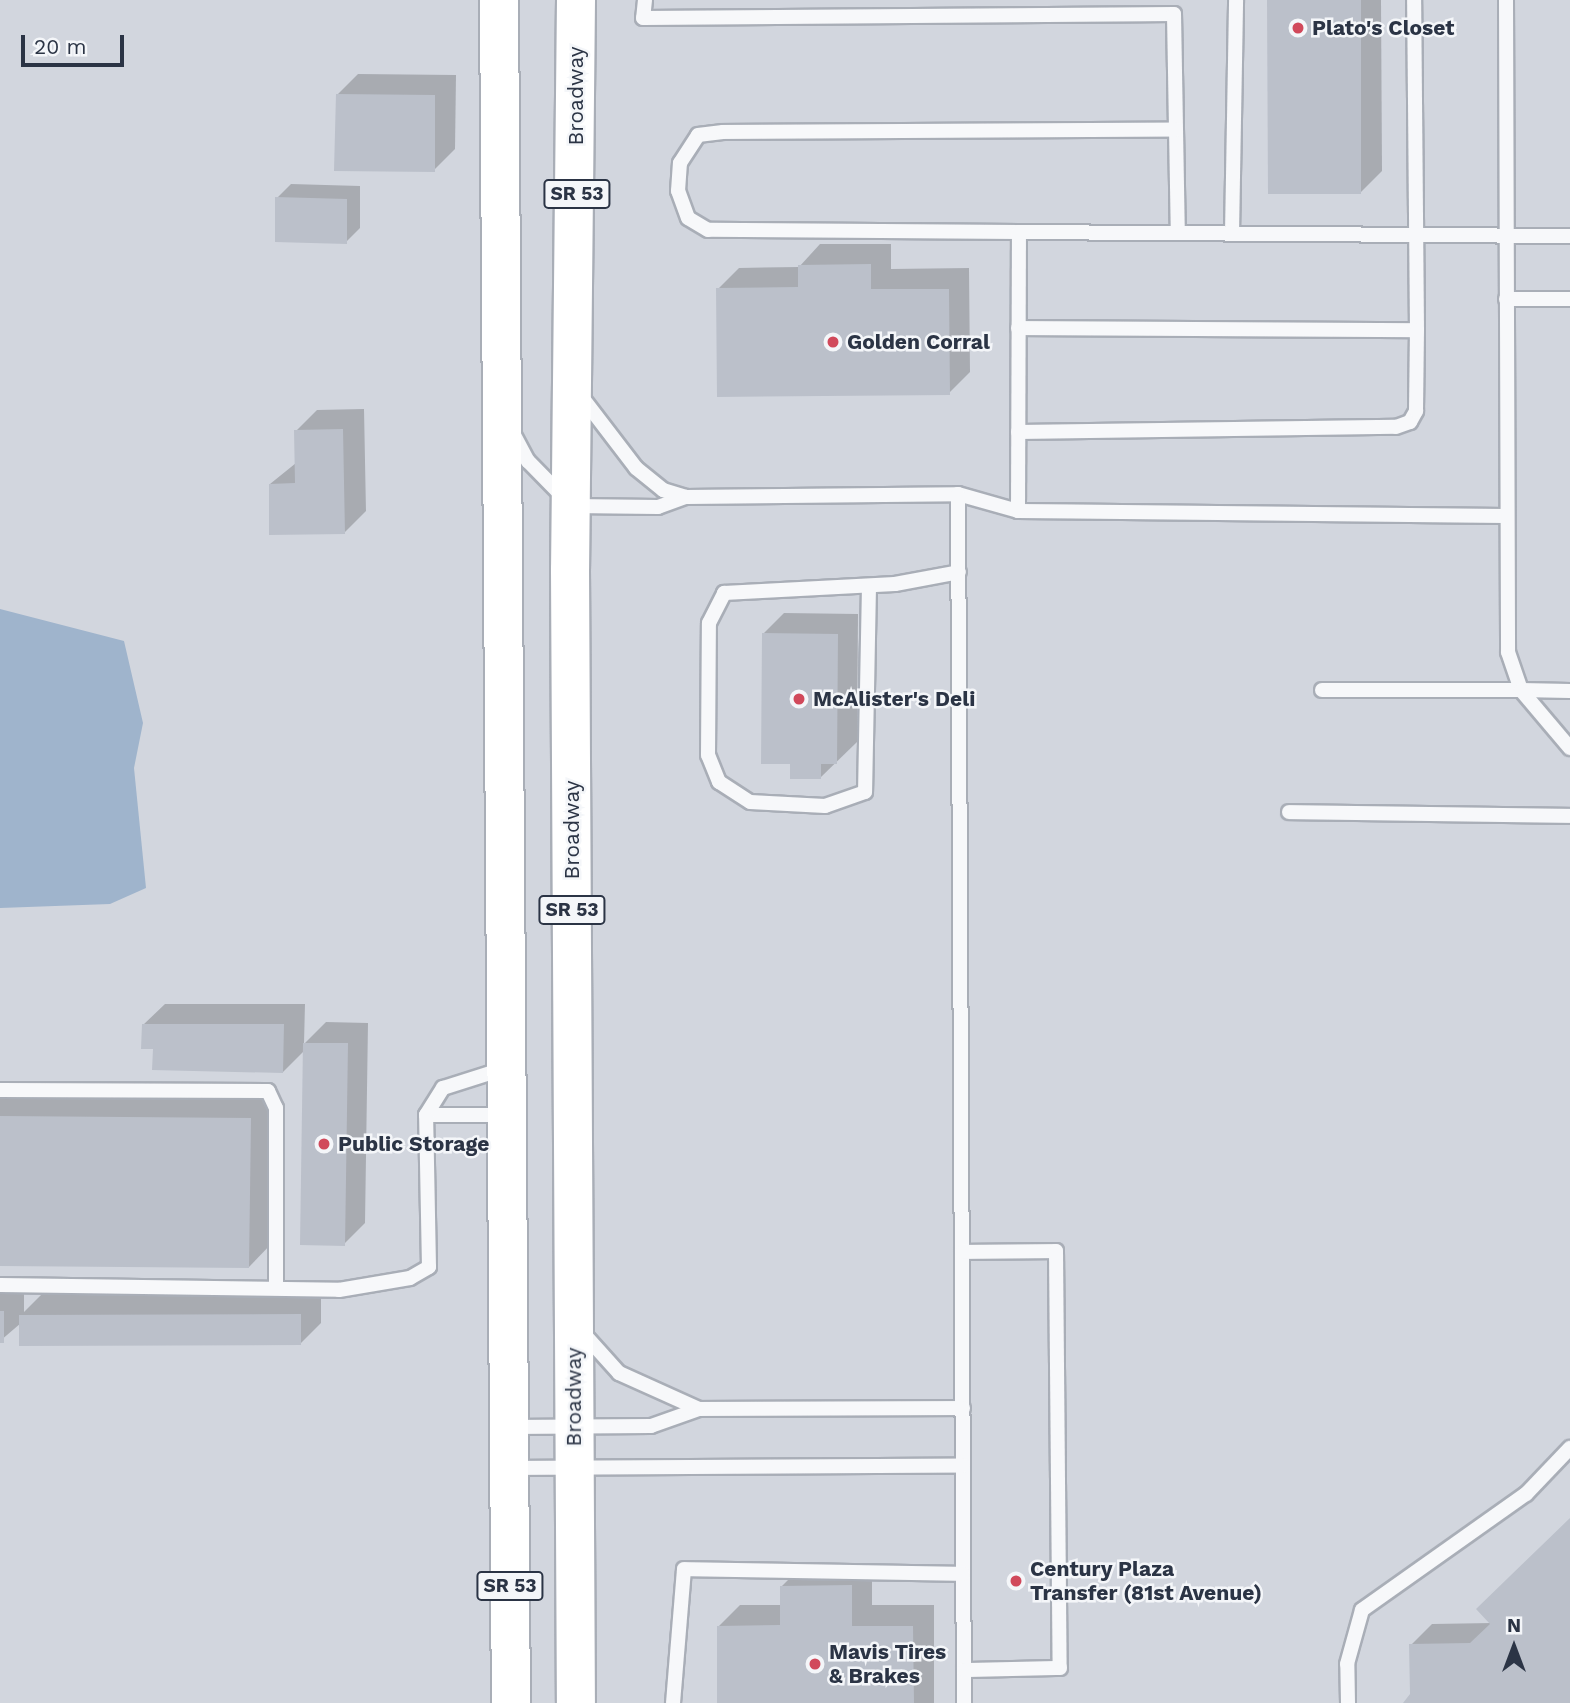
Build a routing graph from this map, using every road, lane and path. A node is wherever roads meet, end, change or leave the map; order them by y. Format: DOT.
graph roads {
  1 [pos="499,0"];
  2 [pos="576,0"];
  3 [pos="645,0"];
  4 [pos="941,0"];
  5 [pos="1236,0"];
  6 [pos="1414,0"];
  7 [pos="1506,0"];
  8 [pos="1174,7"];
  9 [pos="941,16"];
  10 [pos="1176,130"];
  11 [pos="1019,232"];
  12 [pos="1178,233"];
  13 [pos="1232,234"];
  14 [pos="1418,234"];
  15 [pos="1506,236"];
  16 [pos="1570,236"];
  17 [pos="1506,299"];
  18 [pos="1570,299"];
  19 [pos="1018,328"];
  20 [pos="1417,330"];
  21 [pos="575,388"];
  22 [pos="503,415"];
  23 [pos="1018,432"];
  24 [pos="958,494"];
  25 [pos="686,497"];
  26 [pos="572,506"];
  27 [pos="1018,511"];
  28 [pos="1506,516"];
  29 [pos="959,572"];
  30 [pos="869,586"];
  31 [pos="1322,690"];
  32 [pos="1521,690"];
  33 [pos="1570,691"];
  34 [pos="1570,748"];
  35 [pos="1289,812"];
  36 [pos="1570,816"];
  37 [pos="508,1067"];
  38 [pos="0,1090"];
  39 [pos="426,1115"];
  40 [pos="508,1115"];
  41 [pos="962,1252"];
  42 [pos="0,1285"];
  43 [pos="276,1287"];
  44 [pos="573,1315"];
  45 [pos="963,1408"];
  46 [pos="699,1409"];
  47 [pos="510,1427"];
  48 [pos="574,1427"];
  49 [pos="1570,1448"];
  50 [pos="963,1466"];
  51 [pos="510,1468"];
  52 [pos="574,1468"];
  53 [pos="963,1574"];
  54 [pos="964,1670"];
  55 [pos="511,1703"];
  56 [pos="576,1703"];
  57 [pos="673,1703"];
  58 [pos="964,1703"];
  59 [pos="1348,1703"];
  1 -- 22 [label="main road, SR 53"];
  2 -- 21 [label="main road, Broadway / SR 53"];
  3 -- 9 [label="lane"];
  4 -- 9 [label="lane"];
  5 -- 13 [label="lane"];
  6 -- 14 [label="lane"];
  7 -- 15 [label="lane"];
  8 -- 9 [label="lane"];
  8 -- 10 [label="lane"];
  10 -- 11 [label="lane"];
  10 -- 12 [label="lane"];
  11 -- 12 [label="lane"];
  11 -- 19 [label="lane"];
  12 -- 13 [label="lane"];
  13 -- 14 [label="lane"];
  14 -- 15 [label="lane"];
  14 -- 20 [label="lane"];
  15 -- 16 [label="lane"];
  15 -- 17 [label="lane"];
  17 -- 18 [label="lane"];
  17 -- 28 [label="lane"];
  19 -- 20 [label="lane"];
  19 -- 23 [label="lane"];
  20 -- 23 [label="lane"];
  21 -- 25 [label="lane"];
  21 -- 26 [label="main road, Broadway / SR 53"];
  22 -- 26 [label="lane"];
  22 -- 37 [label="main road, SR 53"];
  23 -- 27 [label="lane"];
  24 -- 25 [label="lane"];
  24 -- 27 [label="lane"];
  24 -- 29 [label="lane"];
  25 -- 26 [label="lane"];
  26 -- 44 [label="main road, Broadway / SR 53"];
  27 -- 28 [label="lane"];
  28 -- 32 [label="lane"];
  29 -- 30 [label="lane"];
  29 -- 41 [label="lane"];
  30 -- 30 [label="lane"];
  31 -- 32 [label="lane"];
  32 -- 33 [label="lane"];
  32 -- 34 [label="lane"];
  35 -- 36 [label="lane"];
  37 -- 39 [label="lane"];
  37 -- 40 [label="main road, SR 53"];
  38 -- 43 [label="lane"];
  39 -- 40 [label="lane"];
  39 -- 43 [label="lane"];
  40 -- 47 [label="main road, SR 53"];
  41 -- 45 [label="lane"];
  41 -- 54 [label="lane"];
  42 -- 43 [label="lane"];
  44 -- 46 [label="lane"];
  44 -- 48 [label="main road, Broadway / SR 53"];
  45 -- 46 [label="lane"];
  45 -- 50 [label="lane"];
  46 -- 48 [label="lane"];
  47 -- 48 [label="lane"];
  47 -- 51 [label="main road, SR 53"];
  48 -- 52 [label="main road, Broadway / SR 53"];
  49 -- 59 [label="lane"];
  50 -- 52 [label="lane"];
  50 -- 53 [label="lane"];
  51 -- 52 [label="lane"];
  51 -- 55 [label="main road, SR 53"];
  52 -- 56 [label="main road, Broadway / SR 53"];
  53 -- 54 [label="lane"];
  53 -- 57 [label="lane"];
  54 -- 58 [label="lane"];
}
